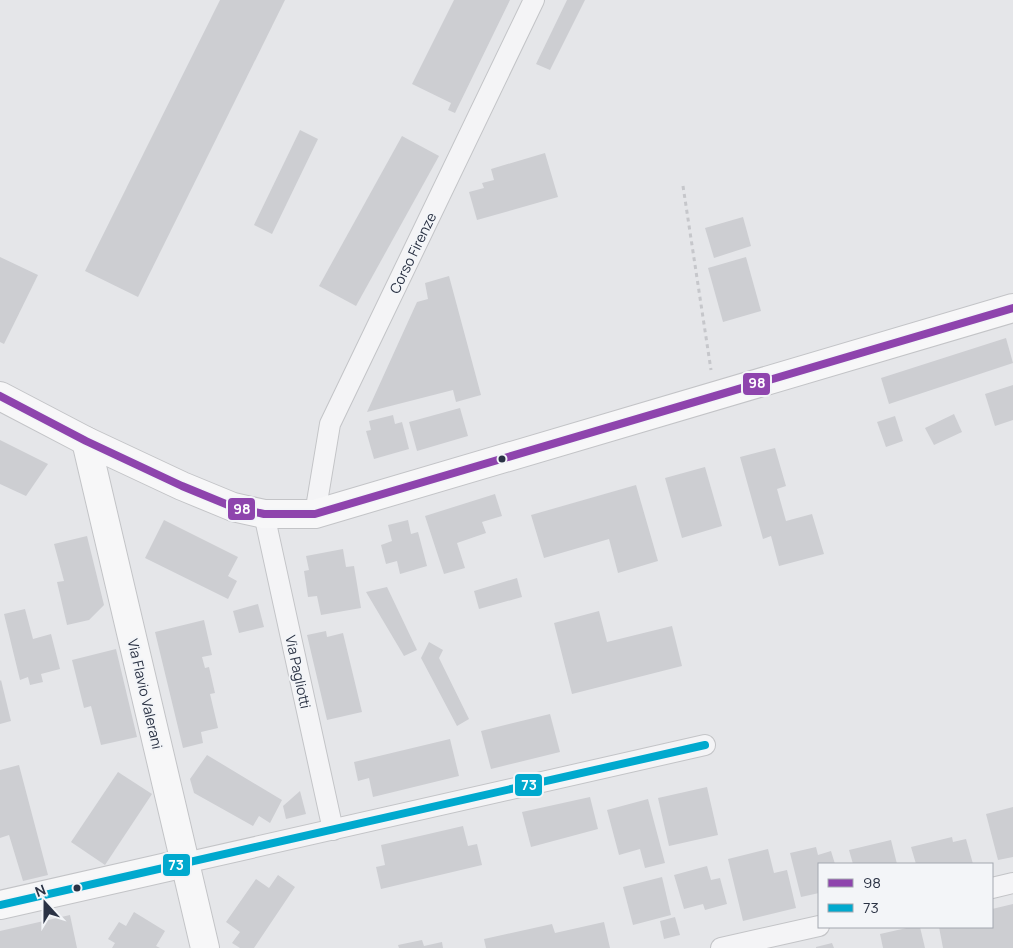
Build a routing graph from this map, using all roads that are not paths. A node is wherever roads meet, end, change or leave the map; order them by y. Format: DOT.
graph roads {
  1 [pos="534,0"];
  2 [pos="1013,308"];
  3 [pos="0,396"];
  4 [pos="86,441"];
  5 [pos="264,514"];
  6 [pos="315,514"];
  7 [pos="705,745"];
  8 [pos="333,830"];
  9 [pos="185,863"];
  10 [pos="1013,883"];
  11 [pos="993,888"];
  12 [pos="0,904"];
  13 [pos="818,926"];
  14 [pos="205,948"];
  15 [pos="721,948"];
  1 -- 6 [label="street, Corso Firenze"];
  2 -- 6 [label="street"];
  3 -- 4 [label="street"];
  4 -- 5 [label="street"];
  4 -- 9 [label="street, Via Flavio Valerani"];
  5 -- 6 [label="street"];
  5 -- 8 [label="street, Via Pagliotti"];
  7 -- 8 [label="street"];
  8 -- 9 [label="street"];
  9 -- 12 [label="street"];
  9 -- 14 [label="street, Via Flavio Valerani"];
  10 -- 11 [label="street"];
  13 -- 15 [label="street"];
}
